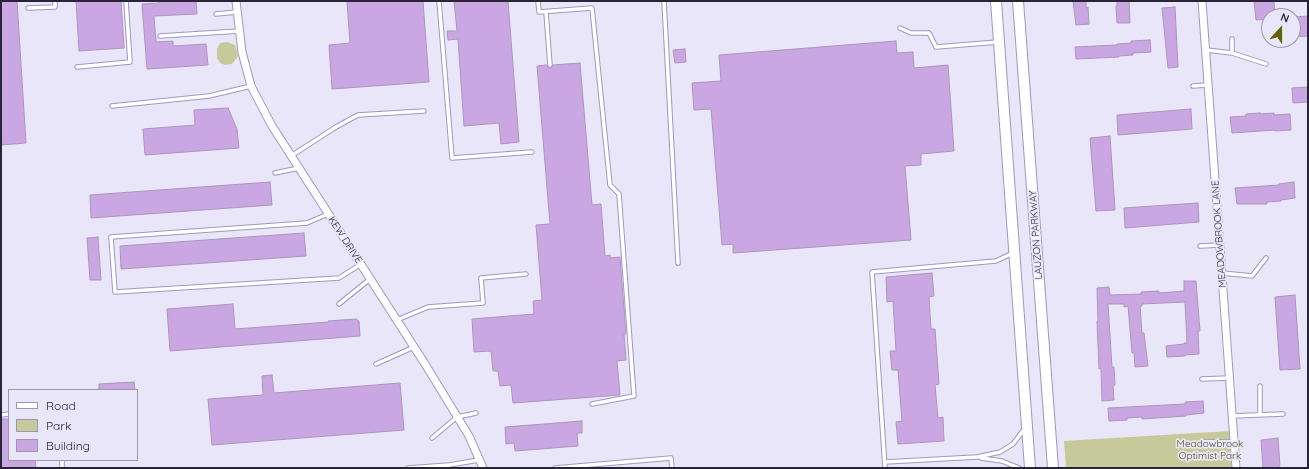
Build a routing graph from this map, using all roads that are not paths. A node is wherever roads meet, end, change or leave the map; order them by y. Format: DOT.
graph roads {
  1 [pos="55,1"];
  2 [pos="126,1"];
  3 [pos="236,1"];
  4 [pos="439,1"];
  5 [pos="538,1"];
  6 [pos="664,1"];
  7 [pos="996,1"];
  8 [pos="1018,1"];
  9 [pos="1202,1"];
  10 [pos="28,8"];
  11 [pos="237,12"];
  12 [pos="546,12"];
  13 [pos="216,14"];
  14 [pos="900,28"];
  15 [pos="240,31"];
  16 [pos="160,36"];
  17 [pos="1232,39"];
  18 [pos="999,42"];
  19 [pos="1206,50"];
  20 [pos="1232,53"];
  21 [pos="1266,64"];
  22 [pos="550,65"];
  23 [pos="77,67"];
  24 [pos="1208,85"];
  25 [pos="251,86"];
  26 [pos="1193,86"];
  27 [pos="112,106"];
  28 [pos="424,111"];
  29 [pos="532,152"];
  30 [pos="291,156"];
  31 [pos="299,168"];
  32 [pos="275,173"];
  33 [pos="328,214"];
  34 [pos="1220,244"];
  35 [pos="1200,246"];
  36 [pos="1014,253"];
  37 [pos="1266,258"];
  38 [pos="678,262"];
  39 [pos="361,264"];
  40 [pos="526,274"];
  41 [pos="1222,274"];
  42 [pos="370,279"];
  43 [pos="339,304"];
  44 [pos="397,320"];
  45 [pos="414,347"];
  46 [pos="376,364"];
  47 [pos="1229,378"];
  48 [pos="1202,379"];
  49 [pos="1260,386"];
  50 [pos="592,404"];
  51 [pos="476,413"];
  52 [pos="1283,414"];
  53 [pos="1260,415"];
  54 [pos="1232,416"];
  55 [pos="457,417"];
  56 [pos="1027,425"];
  57 [pos="432,438"];
  58 [pos="1204,442"];
  59 [pos="1234,442"];
  60 [pos="978,457"];
  61 [pos="479,460"];
  62 [pos="885,462"];
  63 [pos="449,467"];
  64 [pos="408,468"];
  65 [pos="483,468"];
  66 [pos="555,468"];
  67 [pos="672,468"];
  68 [pos="885,468"];
  69 [pos="1018,468"];
  70 [pos="1030,468"];
  71 [pos="1053,468"];
  72 [pos="1236,468"];
  1 -- 10 [label="lane"];
  2 -- 23 [label="lane"];
  3 -- 11 [label="street, KEW DRIVE"];
  4 -- 29 [label="lane"];
  5 -- 12 [label="lane"];
  6 -- 38 [label="lane"];
  7 -- 18 [label="main road"];
  8 -- 71 [label="main road, LAUZON PARKWAY"];
  9 -- 19 [label="street, MEADOWBROOK LANE"];
  11 -- 13 [label="lane"];
  11 -- 15 [label="street, KEW DRIVE"];
  12 -- 22 [label="lane"];
  12 -- 50 [label="lane"];
  14 -- 18 [label="lane"];
  15 -- 16 [label="lane"];
  15 -- 25 [label="street, KEW DRIVE"];
  17 -- 20 [label="lane"];
  18 -- 36 [label="main road"];
  19 -- 20 [label="lane"];
  19 -- 24 [label="street, MEADOWBROOK LANE"];
  20 -- 21 [label="lane"];
  24 -- 26 [label="lane"];
  24 -- 34 [label="street, MEADOWBROOK LANE"];
  25 -- 27 [label="lane"];
  25 -- 30 [label="street, KEW DRIVE"];
  28 -- 30 [label="lane"];
  30 -- 31 [label="street, KEW DRIVE"];
  31 -- 32 [label="lane"];
  31 -- 33 [label="street, KEW DRIVE"];
  33 -- 39 [label="street, KEW DRIVE"];
  33 -- 39 [label="lane"];
  34 -- 35 [label="lane"];
  34 -- 41 [label="street, MEADOWBROOK LANE"];
  36 -- 56 [label="main road"];
  36 -- 62 [label="lane"];
  37 -- 41 [label="lane"];
  39 -- 42 [label="street, KEW DRIVE"];
  40 -- 44 [label="lane"];
  41 -- 47 [label="street, MEADOWBROOK LANE"];
  42 -- 43 [label="lane"];
  42 -- 44 [label="street, KEW DRIVE"];
  44 -- 45 [label="street, KEW DRIVE"];
  45 -- 46 [label="lane"];
  45 -- 55 [label="street, KEW DRIVE"];
  47 -- 48 [label="lane"];
  47 -- 54 [label="street, MEADOWBROOK LANE"];
  49 -- 53 [label="lane"];
  51 -- 55 [label="lane"];
  52 -- 53 [label="lane"];
  53 -- 54 [label="lane"];
  54 -- 59 [label="street, MEADOWBROOK LANE"];
  55 -- 57 [label="lane"];
  55 -- 61 [label="street, KEW DRIVE"];
  56 -- 60 [label="lane"];
  56 -- 70 [label="main road"];
  58 -- 59 [label="lane"];
  59 -- 72 [label="street, MEADOWBROOK LANE"];
  60 -- 62 [label="lane"];
  60 -- 69 [label="lane"];
  61 -- 63 [label="lane"];
  61 -- 65 [label="street, KEW DRIVE"];
  62 -- 68 [label="lane"];
  63 -- 64 [label="lane"];
  66 -- 67 [label="lane"];
}
